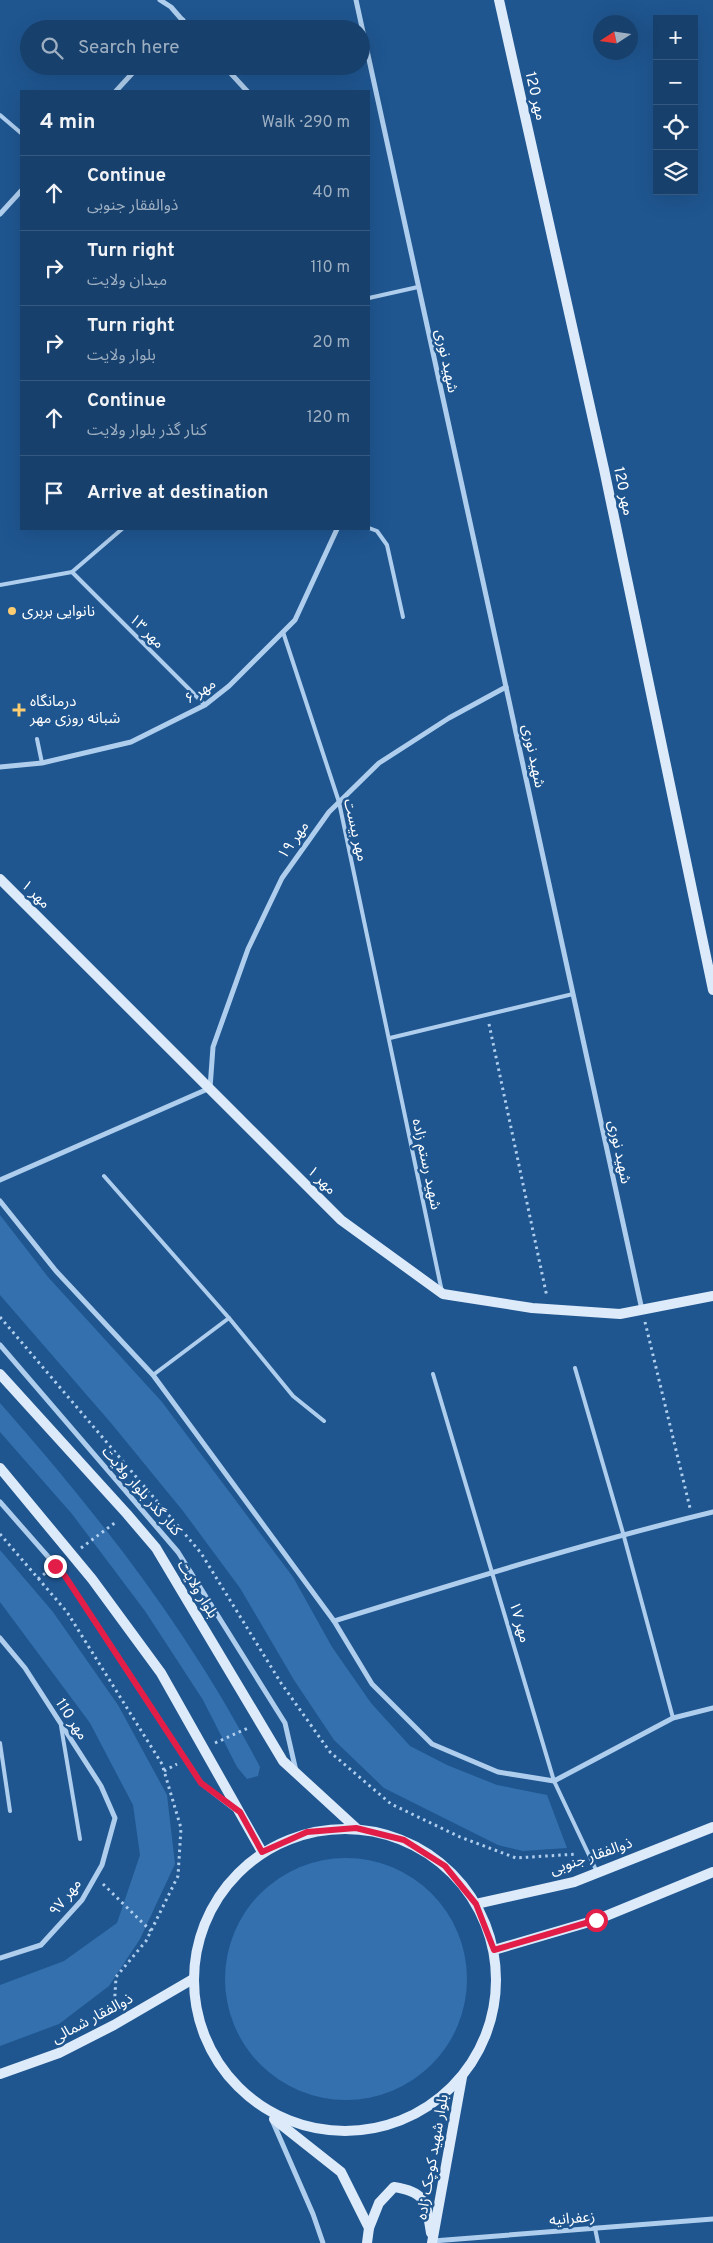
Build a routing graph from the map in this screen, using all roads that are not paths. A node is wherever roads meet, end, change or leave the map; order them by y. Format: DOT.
graph roads {
  1 [pos="160,0"];
  2 [pos="356,0"];
  3 [pos="499,0"];
  4 [pos="183,20"];
  5 [pos="360,20"];
  6 [pos="370,65"];
  7 [pos="131,75"];
  8 [pos="232,75"];
  9 [pos="117,90"];
  10 [pos="246,90"];
  11 [pos="0,115"];
  12 [pos="20,133"];
  13 [pos="20,192"];
  14 [pos="0,214"];
  15 [pos="418,287"];
  16 [pos="370,298"];
  17 [pos="370,528"];
  18 [pos="121,530"];
  19 [pos="337,530"];
  20 [pos="72,572"];
  21 [pos="0,585"];
  22 [pos="403,617"];
  23 [pos="283,632"];
  24 [pos="506,687"];
  25 [pos="205,705"];
  26 [pos="36,740"];
  27 [pos="42,763"];
  28 [pos="0,767"];
  29 [pos="339,802"];
  30 [pos="0,879"];
  31 [pos="713,990"];
  32 [pos="573,994"];
  33 [pos="390,1038"];
  34 [pos="210,1088"];
  35 [pos="104,1176"];
  36 [pos="0,1180"];
  37 [pos="0,1201"];
  38 [pos="443,1294"];
  39 [pos="713,1296"];
  40 [pos="642,1310"];
  41 [pos="228,1318"];
  42 [pos="0,1345"];
  43 [pos="575,1368"];
  44 [pos="0,1374"];
  45 [pos="434,1374"];
  46 [pos="153,1375"];
  47 [pos="324,1421"];
  48 [pos="0,1468"];
  49 [pos="0,1502"];
  50 [pos="713,1512"];
  51 [pos="623,1533"];
  52 [pos="493,1571"];
  53 [pos="334,1621"];
  54 [pos="0,1638"];
  55 [pos="713,1708"];
  56 [pos="673,1718"];
  57 [pos="60,1723"];
  58 [pos="0,1743"];
  59 [pos="296,1774"];
  60 [pos="554,1781"];
  61 [pos="10,1811"];
  62 [pos="240,1812"];
  63 [pos="115,1818"];
  64 [pos="713,1827"];
  65 [pos="356,1828"];
  66 [pos="80,1839"];
  67 [pos="262,1852"];
  68 [pos="597,1872"];
  69 [pos="713,1872"];
  70 [pos="476,1904"];
  71 [pos="494,1950"];
  72 [pos="0,1958"];
  73 [pos="193,1979"];
  74 [pos="0,2074"];
  75 [pos="462,2077"];
  76 [pos="271,2117"];
  77 [pos="713,2219"];
  78 [pos="369,2228"];
  79 [pos="595,2228"];
  80 [pos="432,2242"];
  81 [pos="323,2243"];
  82 [pos="367,2243"];
  83 [pos="598,2243"];
  1 -- 4 [label="street"];
  2 -- 5 [label="street, شهید نوری"];
  3 -- 31 [label="street, مهر 120"];
  6 -- 15 [label="street, شهید نوری"];
  7 -- 9 [label="street"];
  8 -- 10 [label="street"];
  11 -- 12 [label="lane"];
  13 -- 14 [label="street"];
  15 -- 16 [label="lane"];
  15 -- 24 [label="street, شهید نوری"];
  17 -- 22 [label="lane"];
  18 -- 20 [label="lane"];
  19 -- 23 [label="street, مهر ۶"];
  20 -- 21 [label="lane"];
  20 -- 25 [label="lane, مهر ۱۳"];
  23 -- 25 [label="street, مهر ۶"];
  23 -- 29 [label="lane, مهر بیست"];
  24 -- 29 [label="street, مهر ۱۹"];
  24 -- 32 [label="street, شهید نوری"];
  25 -- 27 [label="street, مهر ۶"];
  26 -- 27 [label="lane"];
  27 -- 28 [label="street, مهر ۶"];
  29 -- 33 [label="lane, مهر بیست"];
  29 -- 34 [label="street, مهر ۱۹"];
  30 -- 34 [label="street, مهر ۱"];
  32 -- 33 [label="lane"];
  32 -- 40 [label="street, شهید نوری"];
  33 -- 38 [label="lane, شهید رستم زاده"];
  34 -- 36 [label="street"];
  34 -- 38 [label="street, مهر ۱"];
  35 -- 41 [label="lane"];
  37 -- 46 [label="street"];
  38 -- 40 [label="street, مهر ۱"];
  39 -- 40 [label="street, مهر ۱"];
  41 -- 46 [label="lane"];
  41 -- 47 [label="lane"];
  42 -- 59 [label="street, کنار گذر بلوار ولایت"];
  43 -- 51 [label="lane"];
  44 -- 59 [label="street, بلوار ولایت"];
  45 -- 52 [label="lane, مهر ۱۷"];
  46 -- 53 [label="street"];
  48 -- 62 [label="street"];
  49 -- 62 [label="street"];
  50 -- 51 [label="street"];
  51 -- 52 [label="street"];
  51 -- 56 [label="lane"];
  52 -- 53 [label="street"];
  52 -- 60 [label="lane, مهر ۱۷"];
  53 -- 60 [label="street"];
  54 -- 57 [label="street, مهر 110"];
  55 -- 56 [label="street"];
  56 -- 60 [label="street"];
  57 -- 63 [label="street, مهر 110"];
  57 -- 66 [label="lane"];
  58 -- 61 [label="lane"];
  59 -- 65 [label="street, بلوار ولایت"];
  60 -- 68 [label="lane, مهر ۱۷"];
  62 -- 67 [label="street"];
  63 -- 72 [label="street, مهر ۹۷"];
  64 -- 68 [label="street, ذوالفقار جنوبی"];
  65 -- 67 [label="street"];
  65 -- 70 [label="street"];
  67 -- 73 [label="street"];
  68 -- 70 [label="street, ذوالفقار جنوبی"];
  69 -- 71 [label="street"];
  70 -- 71 [label="street"];
  71 -- 75 [label="street"];
  73 -- 74 [label="street, ذوالفقار شمالی"];
  73 -- 76 [label="street"];
  75 -- 76 [label="street"];
  75 -- 80 [label="street, بلوار شهید کوچک زاده"];
  76 -- 78 [label="street"];
  76 -- 81 [label="street"];
  77 -- 79 [label="street, زعفرانیه"];
  78 -- 80 [label="street"];
  78 -- 82 [label="street"];
  79 -- 80 [label="street, زعفرانیه"];
  79 -- 83 [label="lane"];
}
